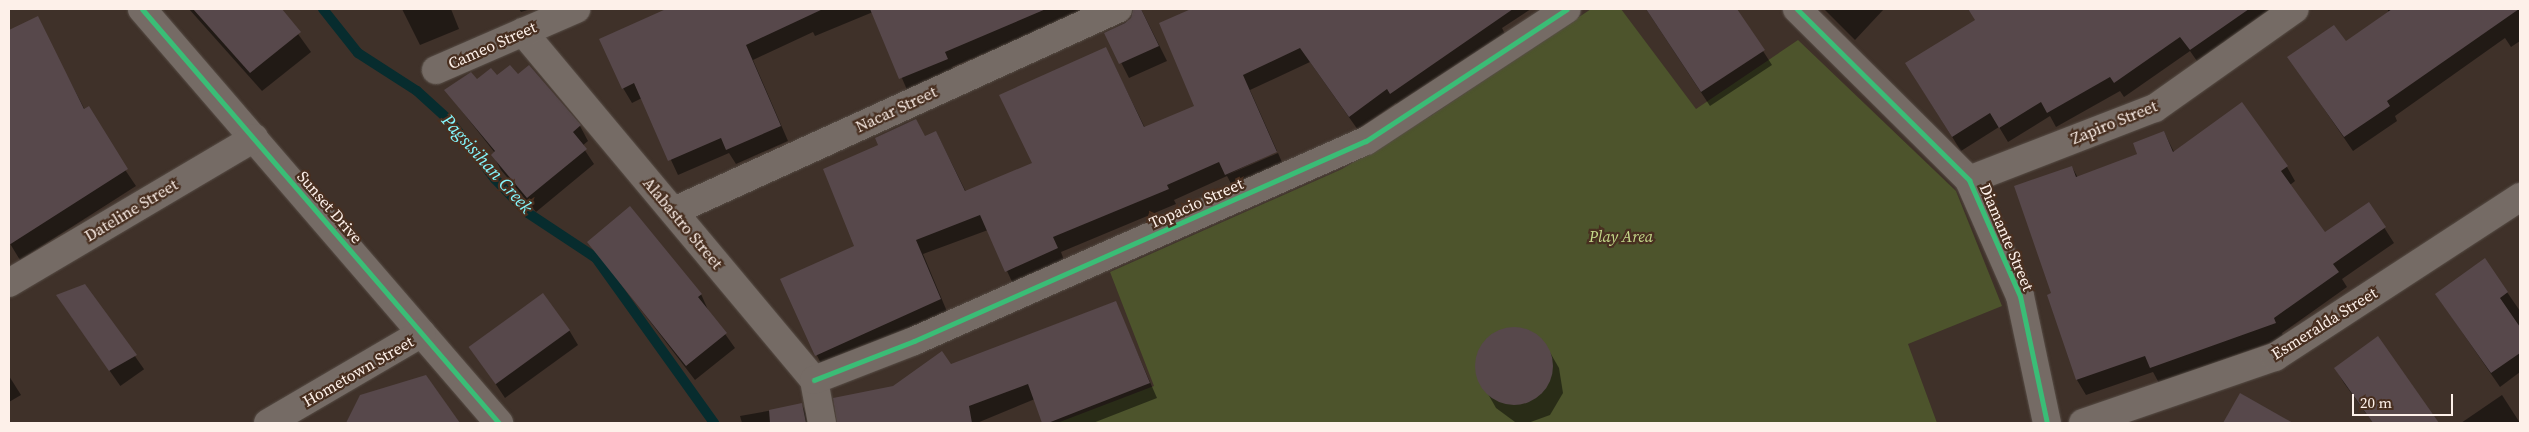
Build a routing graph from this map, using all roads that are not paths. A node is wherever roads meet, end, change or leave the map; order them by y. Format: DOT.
graph roads {
  1 [pos="142,9"];
  2 [pos="576,9"];
  3 [pos="1118,9"];
  4 [pos="1567,9"];
  5 [pos="1797,9"];
  6 [pos="2295,9"];
  7 [pos="523,32"];
  8 [pos="436,70"];
  9 [pos="254,138"];
  10 [pos="1969,180"];
  11 [pos="2520,197"];
  12 [pos="674,211"];
  13 [pos="9,283"];
  14 [pos="422,333"];
  15 [pos="814,380"];
  16 [pos="268,423"];
  17 [pos="499,423"];
  18 [pos="822,423"];
  19 [pos="2047,423"];
  20 [pos="2083,423"];
  1 -- 9 [label="street, Sunset Drive"];
  2 -- 7 [label="street, Cameo Street"];
  3 -- 12 [label="street, Nacar Street"];
  4 -- 15 [label="street, Topacio Street"];
  5 -- 10 [label="street, Diamante Street"];
  6 -- 10 [label="street, Zapiro Street"];
  7 -- 8 [label="street, Cameo Street"];
  7 -- 12 [label="street, Alabastro Street"];
  9 -- 13 [label="street, Dateline Street"];
  9 -- 14 [label="street, Sunset Drive"];
  10 -- 19 [label="street, Diamante Street"];
  11 -- 20 [label="street, Esmeralda Street"];
  12 -- 15 [label="street, Alabastro Street"];
  14 -- 16 [label="street, Hometown Street"];
  14 -- 17 [label="street, Sunset Drive"];
  15 -- 18 [label="street, Alabastro Street"];
}
